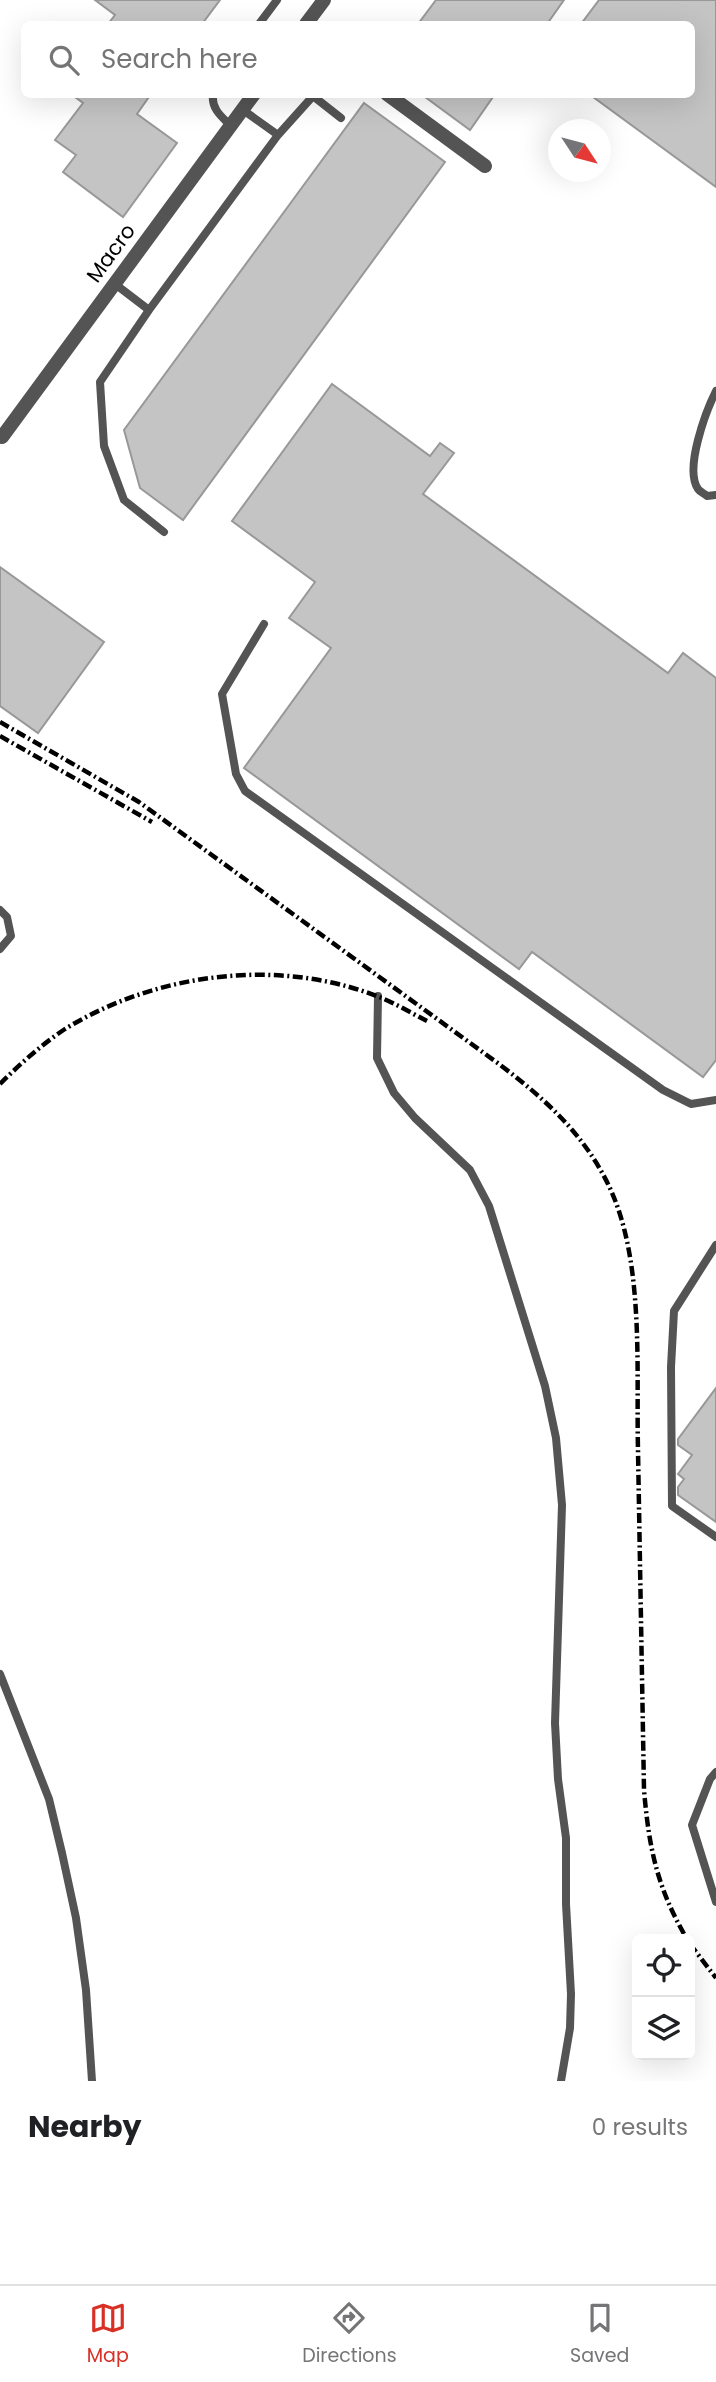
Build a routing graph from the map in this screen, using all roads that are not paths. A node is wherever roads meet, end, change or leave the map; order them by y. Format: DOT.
graph roads {
  1 [pos="277,0"];
  2 [pos="324,0"];
  3 [pos="261,21"];
  4 [pos="308,21"];
  5 [pos="213,98"];
  6 [pos="251,98"];
  7 [pos="311,98"];
  8 [pos="316,98"];
  9 [pos="392,98"];
  10 [pos="243,110"];
  11 [pos="341,118"];
  12 [pos="232,126"];
  13 [pos="278,135"];
  14 [pos="485,166"];
  15 [pos="115,284"];
  16 [pos="149,310"];
  17 [pos="716,391"];
  18 [pos="1,438"];
  19 [pos="716,495"];
  20 [pos="164,532"];
  21 [pos="264,624"];
  22 [pos="0,910"];
  23 [pos="0,949"];
  24 [pos="378,996"];
  25 [pos="716,1100"];
  26 [pos="716,1245"];
  27 [pos="716,1537"];
  28 [pos="0,1674"];
  29 [pos="716,1772"];
  30 [pos="716,1902"];
  31 [pos="92,2081"];
  32 [pos="561,2081"];
  1 -- 3 [label="lane"];
  2 -- 4 [label="street"];
  5 -- 12 [label="lane"];
  6 -- 10 [label="street, Macro"];
  7 -- 13 [label="lane"];
  8 -- 11 [label="lane"];
  9 -- 14 [label="street"];
  10 -- 12 [label="street, Macro"];
  10 -- 13 [label="lane"];
  12 -- 15 [label="street, Macro"];
  13 -- 16 [label="lane"];
  15 -- 16 [label="lane"];
  15 -- 18 [label="street, Macro"];
  16 -- 20 [label="lane"];
  17 -- 19 [label="lane"];
  21 -- 25 [label="lane"];
  22 -- 23 [label="lane"];
  24 -- 32 [label="lane"];
  26 -- 27 [label="lane"];
  28 -- 31 [label="lane"];
  29 -- 30 [label="lane"];
}
